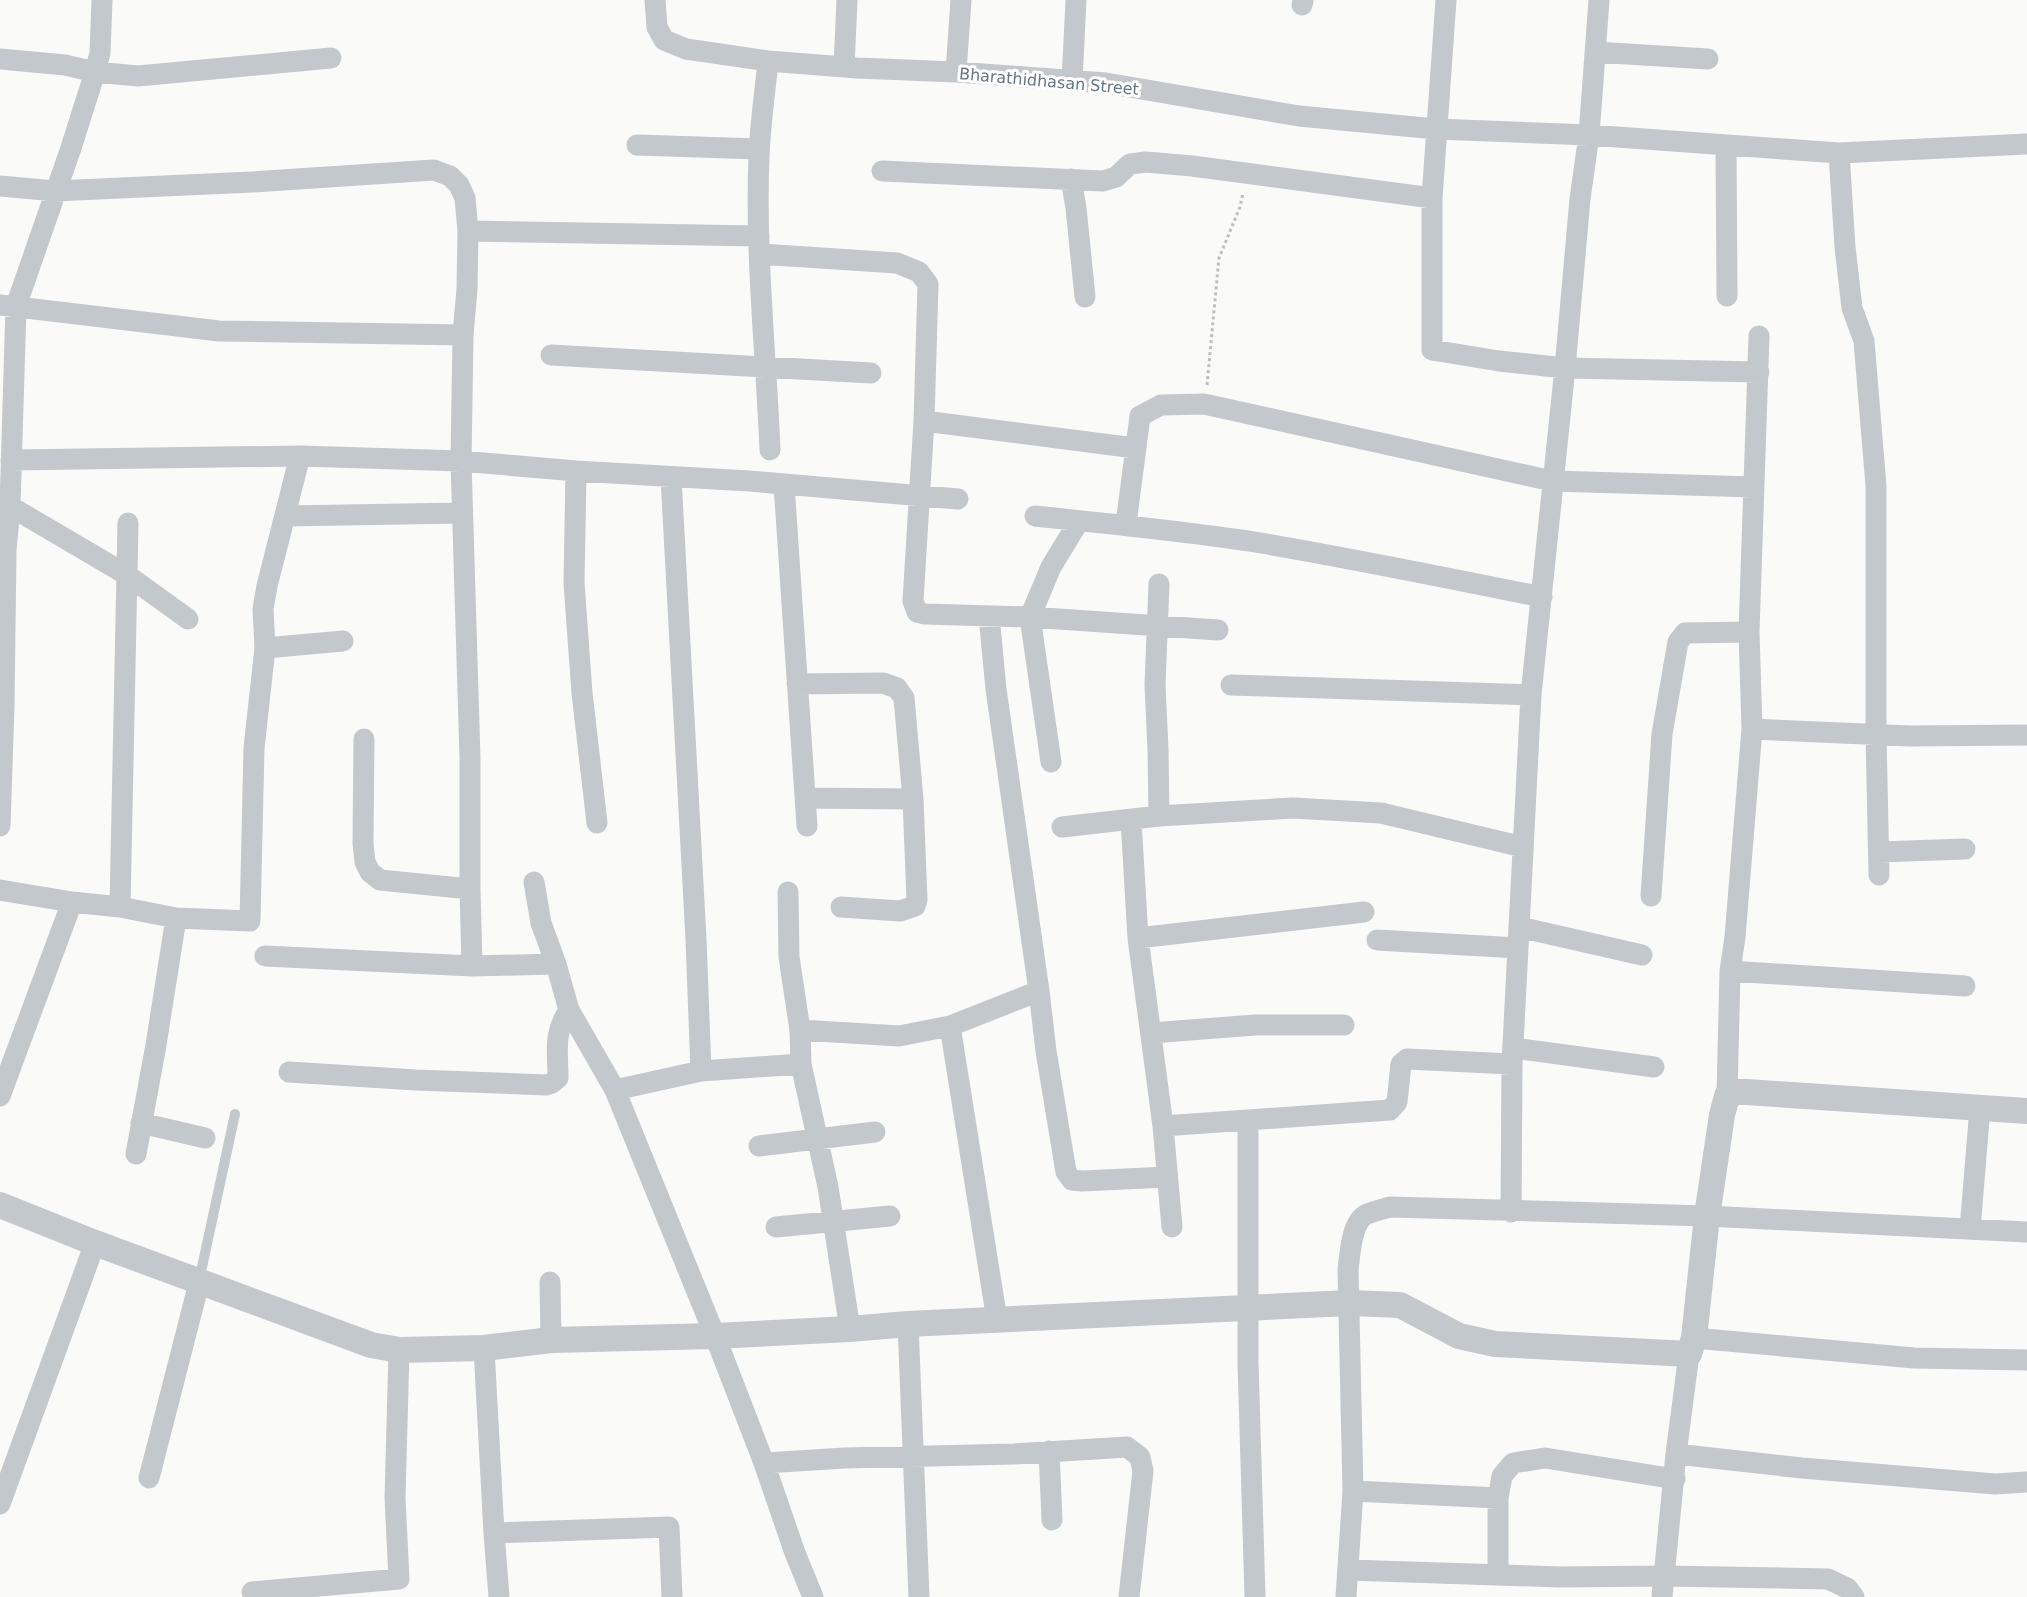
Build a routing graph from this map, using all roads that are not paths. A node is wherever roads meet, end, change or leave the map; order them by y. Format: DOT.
graph roads {
  1 [pos="102,0"];
  2 [pos="655,0"];
  3 [pos="847,0"];
  4 [pos="961,0"];
  5 [pos="1076,0"];
  6 [pos="1446,0"];
  7 [pos="1599,0"];
  8 [pos="1595,52"];
  9 [pos="331,58"];
  10 [pos="0,59"];
  11 [pos="1708,59"];
  12 [pos="768,61"];
  13 [pos="844,67"];
  14 [pos="95,72"];
  15 [pos="956,72"];
  16 [pos="1072,81"];
  17 [pos="1436,129"];
  18 [pos="1589,135"];
  19 [pos="2027,144"];
  20 [pos="637,145"];
  21 [pos="1726,146"];
  22 [pos="759,149"];
  23 [pos="1839,153"];
  24 [pos="882,171"];
  25 [pos="1071,179"];
  26 [pos="0,186"];
  27 [pos="55,191"];
  28 [pos="1432,198"];
  29 [pos="468,231"];
  30 [pos="760,245"];
  31 [pos="1726,296"];
  32 [pos="1085,297"];
  33 [pos="8,305"];
  34 [pos="463,335"];
  35 [pos="1760,336"];
  36 [pos="550,355"];
  37 [pos="767,368"];
  38 [pos="1565,368"];
  39 [pos="1759,372"];
  40 [pos="870,373"];
  41 [pos="924,421"];
  42 [pos="1135,448"];
  43 [pos="770,450"];
  44 [pos="300,456"];
  45 [pos="11,460"];
  46 [pos="461,461"];
  47 [pos="576,471"];
  48 [pos="670,477"];
  49 [pos="1552,482"];
  50 [pos="784,484"];
  51 [pos="1754,487"];
  52 [pos="920,495"];
  53 [pos="958,499"];
  54 [pos="5,504"];
  55 [pos="462,513"];
  56 [pos="285,516"];
  57 [pos="1035,516"];
  58 [pos="1079,521"];
  59 [pos="128,523"];
  60 [pos="1126,524"];
  61 [pos="127,575"];
  62 [pos="1159,584"];
  63 [pos="1542,597"];
  64 [pos="989,616"];
  65 [pos="1030,617"];
  66 [pos="188,619"];
  67 [pos="1156,627"];
  68 [pos="1218,630"];
  69 [pos="1749,632"];
  70 [pos="343,641"];
  71 [pos="265,648"];
  72 [pos="797,684"];
  73 [pos="1231,685"];
  74 [pos="1531,695"];
  75 [pos="1752,729"];
  76 [pos="1876,734"];
  77 [pos="2027,735"];
  78 [pos="364,739"];
  79 [pos="1051,762"];
  80 [pos="806,798"];
  81 [pos="913,800"];
  82 [pos="1159,816"];
  83 [pos="1131,820"];
  84 [pos="597,823"];
  85 [pos="0,826"];
  86 [pos="807,826"];
  87 [pos="1062,827"];
  88 [pos="1523,847"];
  89 [pos="1965,849"];
  90 [pos="1879,852"];
  91 [pos="1879,875"];
  92 [pos="534,882"];
  93 [pos="470,889"];
  94 [pos="0,890"];
  95 [pos="788,892"];
  96 [pos="1651,896"];
  97 [pos="72,902"];
  98 [pos="120,907"];
  99 [pos="841,907"];
  100 [pos="1364,912"];
  101 [pos="176,918"];
  102 [pos="1519,937"];
  103 [pos="1138,938"];
  104 [pos="1377,940"];
  105 [pos="1642,955"];
  106 [pos="265,956"];
  107 [pos="556,964"];
  108 [pos="472,966"];
  109 [pos="1730,971"];
  110 [pos="1965,986"];
  111 [pos="1039,991"];
  112 [pos="569,1010"];
  113 [pos="1344,1025"];
  114 [pos="950,1026"];
  115 [pos="800,1030"];
  116 [pos="1151,1033"];
  117 [pos="1513,1056"];
  118 [pos="801,1064"];
  119 [pos="1654,1067"];
  120 [pos="701,1071"];
  121 [pos="289,1072"];
  122 [pos="615,1090"];
  123 [pos="0,1096"];
  124 [pos="1727,1096"];
  125 [pos="1980,1108"];
  126 [pos="2027,1111"];
  127 [pos="235,1114"];
  128 [pos="1248,1121"];
  129 [pos="141,1123"];
  130 [pos="1163,1126"];
  131 [pos="875,1132"];
  132 [pos="205,1138"];
  133 [pos="817,1138"];
  134 [pos="759,1146"];
  135 [pos="136,1154"];
  136 [pos="1167,1177"];
  137 [pos="0,1205"];
  138 [pos="1511,1212"];
  139 [pos="890,1216"];
  140 [pos="1707,1216"];
  141 [pos="833,1222"];
  142 [pos="776,1227"];
  143 [pos="1172,1227"];
  144 [pos="1970,1229"];
  145 [pos="2027,1232"];
  146 [pos="94,1244"];
  147 [pos="550,1282"];
  148 [pos="199,1283"];
  149 [pos="1349,1303"];
  150 [pos="1247,1307"];
  151 [pos="997,1320"];
  152 [pos="908,1324"];
  153 [pos="850,1329"];
  154 [pos="715,1336"];
  155 [pos="551,1340"];
  156 [pos="1691,1346"];
  157 [pos="484,1348"];
  158 [pos="399,1350"];
  159 [pos="2027,1360"];
  160 [pos="1049,1451"];
  161 [pos="1676,1454"];
  162 [pos="913,1456"];
  163 [pos="764,1463"];
  164 [pos="148,1478"];
  165 [pos="1675,1479"];
  166 [pos="2027,1482"];
  167 [pos="1353,1491"];
  168 [pos="1498,1498"];
  169 [pos="0,1504"];
  170 [pos="1052,1520"];
  171 [pos="494,1533"];
  172 [pos="1348,1570"];
  173 [pos="1498,1575"];
  174 [pos="1664,1576"];
  175 [pos="1559,1587"];
  176 [pos="1731,1587"];
  177 [pos="252,1592"];
  178 [pos="302,1592"];
  179 [pos="499,1597"];
  180 [pos="672,1597"];
  181 [pos="813,1597"];
  182 [pos="919,1597"];
  183 [pos="1129,1597"];
  184 [pos="1256,1597"];
  185 [pos="1346,1597"];
  186 [pos="1662,1597"];
  187 [pos="1854,1597"];
  1 -- 14 [label="street"];
  2 -- 12 [label="street, Bharathidhasan Street"];
  3 -- 13 [label="street"];
  4 -- 15 [label="street"];
  5 -- 16 [label="street"];
  6 -- 17 [label="street"];
  7 -- 8 [label="street"];
  8 -- 11 [label="street"];
  8 -- 18 [label="street"];
  9 -- 14 [label="street"];
  10 -- 14 [label="street"];
  12 -- 13 [label="street, Bharathidhasan Street"];
  12 -- 22 [label="street"];
  13 -- 15 [label="street, Bharathidhasan Street"];
  14 -- 27 [label="street"];
  15 -- 16 [label="street, Bharathidhasan Street"];
  16 -- 17 [label="street, Bharathidhasan Street"];
  17 -- 18 [label="street, Bharathidhasan Street"];
  17 -- 28 [label="street"];
  18 -- 21 [label="street, Bharathidhasan Street"];
  18 -- 38 [label="street"];
  19 -- 23 [label="street, Bharathidhasan Street"];
  20 -- 22 [label="street"];
  21 -- 23 [label="street, Bharathidhasan Street"];
  21 -- 31 [label="street"];
  22 -- 30 [label="street"];
  23 -- 76 [label="street"];
  24 -- 25 [label="street"];
  25 -- 28 [label="street"];
  25 -- 32 [label="street"];
  26 -- 27 [label="street"];
  27 -- 29 [label="street"];
  27 -- 33 [label="street"];
  28 -- 38 [label="street"];
  29 -- 30 [label="street"];
  29 -- 34 [label="street"];
  30 -- 37 [label="street"];
  30 -- 41 [label="street"];
  33 -- 34 [label="street"];
  33 -- 45 [label="street"];
  34 -- 46 [label="street"];
  35 -- 39 [label="street"];
  36 -- 37 [label="street"];
  37 -- 40 [label="street"];
  37 -- 43 [label="street"];
  38 -- 39 [label="street"];
  38 -- 49 [label="street"];
  39 -- 51 [label="street"];
  41 -- 42 [label="street"];
  41 -- 52 [label="street"];
  42 -- 49 [label="street"];
  42 -- 60 [label="street"];
  44 -- 45 [label="street"];
  44 -- 46 [label="street"];
  44 -- 56 [label="street"];
  45 -- 54 [label="street"];
  46 -- 47 [label="street"];
  46 -- 55 [label="street"];
  47 -- 48 [label="street"];
  47 -- 84 [label="street"];
  48 -- 50 [label="street"];
  48 -- 120 [label="street"];
  49 -- 51 [label="street"];
  49 -- 63 [label="street"];
  50 -- 52 [label="street"];
  50 -- 72 [label="street"];
  51 -- 69 [label="street"];
  52 -- 53 [label="street"];
  52 -- 64 [label="street"];
  54 -- 61 [label="street"];
  54 -- 85 [label="street"];
  55 -- 56 [label="street"];
  55 -- 93 [label="street"];
  56 -- 71 [label="street"];
  57 -- 58 [label="street"];
  58 -- 60 [label="street"];
  58 -- 65 [label="street"];
  59 -- 61 [label="street"];
  60 -- 63 [label="street"];
  61 -- 66 [label="street"];
  61 -- 98 [label="street"];
  62 -- 67 [label="street"];
  63 -- 74 [label="street"];
  64 -- 65 [label="street"];
  64 -- 111 [label="street"];
  65 -- 67 [label="street"];
  65 -- 79 [label="street"];
  67 -- 68 [label="street"];
  67 -- 82 [label="street"];
  69 -- 75 [label="street"];
  69 -- 96 [label="street"];
  70 -- 71 [label="street"];
  71 -- 101 [label="street"];
  72 -- 80 [label="street"];
  72 -- 81 [label="street"];
  73 -- 74 [label="street"];
  74 -- 88 [label="street"];
  75 -- 76 [label="street"];
  75 -- 109 [label="street"];
  76 -- 77 [label="street"];
  76 -- 90 [label="street"];
  78 -- 93 [label="street"];
  80 -- 81 [label="street"];
  80 -- 86 [label="street"];
  81 -- 99 [label="street"];
  82 -- 83 [label="street"];
  82 -- 88 [label="street"];
  83 -- 87 [label="street"];
  83 -- 103 [label="street"];
  88 -- 102 [label="street"];
  89 -- 90 [label="street"];
  90 -- 91 [label="street"];
  92 -- 107 [label="street"];
  93 -- 108 [label="street"];
  94 -- 97 [label="street"];
  95 -- 115 [label="street"];
  97 -- 98 [label="street"];
  97 -- 123 [label="street"];
  98 -- 101 [label="street"];
  100 -- 103 [label="street"];
  101 -- 129 [label="street"];
  102 -- 104 [label="street"];
  102 -- 105 [label="street"];
  102 -- 117 [label="street"];
  103 -- 116 [label="street"];
  106 -- 108 [label="street"];
  107 -- 108 [label="street"];
  107 -- 112 [label="street"];
  109 -- 110 [label="street"];
  109 -- 124 [label="street"];
  111 -- 114 [label="street"];
  111 -- 136 [label="street"];
  112 -- 121 [label="street"];
  112 -- 122 [label="street"];
  113 -- 116 [label="street"];
  114 -- 115 [label="street"];
  114 -- 151 [label="street"];
  115 -- 118 [label="street"];
  116 -- 130 [label="street"];
  117 -- 119 [label="street"];
  117 -- 128 [label="street"];
  117 -- 138 [label="street"];
  118 -- 120 [label="street"];
  118 -- 133 [label="street"];
  120 -- 122 [label="street"];
  122 -- 154 [label="street"];
  124 -- 125 [label="street"];
  124 -- 140 [label="street"];
  125 -- 126 [label="street"];
  125 -- 144 [label="street"];
  127 -- 148 [label="lane"];
  128 -- 130 [label="street"];
  128 -- 150 [label="street"];
  129 -- 132 [label="street"];
  129 -- 135 [label="street"];
  130 -- 136 [label="street"];
  131 -- 133 [label="street"];
  133 -- 134 [label="street"];
  133 -- 141 [label="street"];
  136 -- 143 [label="street"];
  137 -- 146 [label="street"];
  138 -- 140 [label="street"];
  138 -- 149 [label="street"];
  139 -- 141 [label="street"];
  140 -- 144 [label="street"];
  140 -- 156 [label="street"];
  141 -- 142 [label="street"];
  141 -- 153 [label="street"];
  144 -- 145 [label="street"];
  146 -- 148 [label="street"];
  146 -- 169 [label="street"];
  147 -- 155 [label="street"];
  148 -- 158 [label="street"];
  148 -- 164 [label="street"];
  149 -- 150 [label="street"];
  149 -- 156 [label="street"];
  149 -- 167 [label="street"];
  150 -- 151 [label="street"];
  150 -- 184 [label="street"];
  151 -- 152 [label="street"];
  152 -- 153 [label="street"];
  152 -- 162 [label="street"];
  153 -- 154 [label="street"];
  154 -- 155 [label="street"];
  154 -- 163 [label="street"];
  155 -- 157 [label="street"];
  156 -- 159 [label="street"];
  156 -- 161 [label="street"];
  157 -- 158 [label="street"];
  157 -- 171 [label="street"];
  158 -- 178 [label="street"];
  160 -- 162 [label="street"];
  160 -- 170 [label="street"];
  160 -- 183 [label="street"];
  161 -- 165 [label="street"];
  161 -- 166 [label="street"];
  162 -- 163 [label="street"];
  162 -- 182 [label="street"];
  163 -- 181 [label="street"];
  165 -- 168 [label="street"];
  165 -- 174 [label="street"];
  167 -- 168 [label="street"];
  167 -- 172 [label="street"];
  168 -- 173 [label="street"];
  171 -- 179 [label="street"];
  171 -- 180 [label="street"];
  172 -- 173 [label="street"];
  172 -- 185 [label="street"];
  173 -- 175 [label="street"];
  174 -- 175 [label="street"];
  174 -- 176 [label="street"];
  174 -- 186 [label="street"];
  176 -- 187 [label="street"];
  177 -- 178 [label="street"];
}
